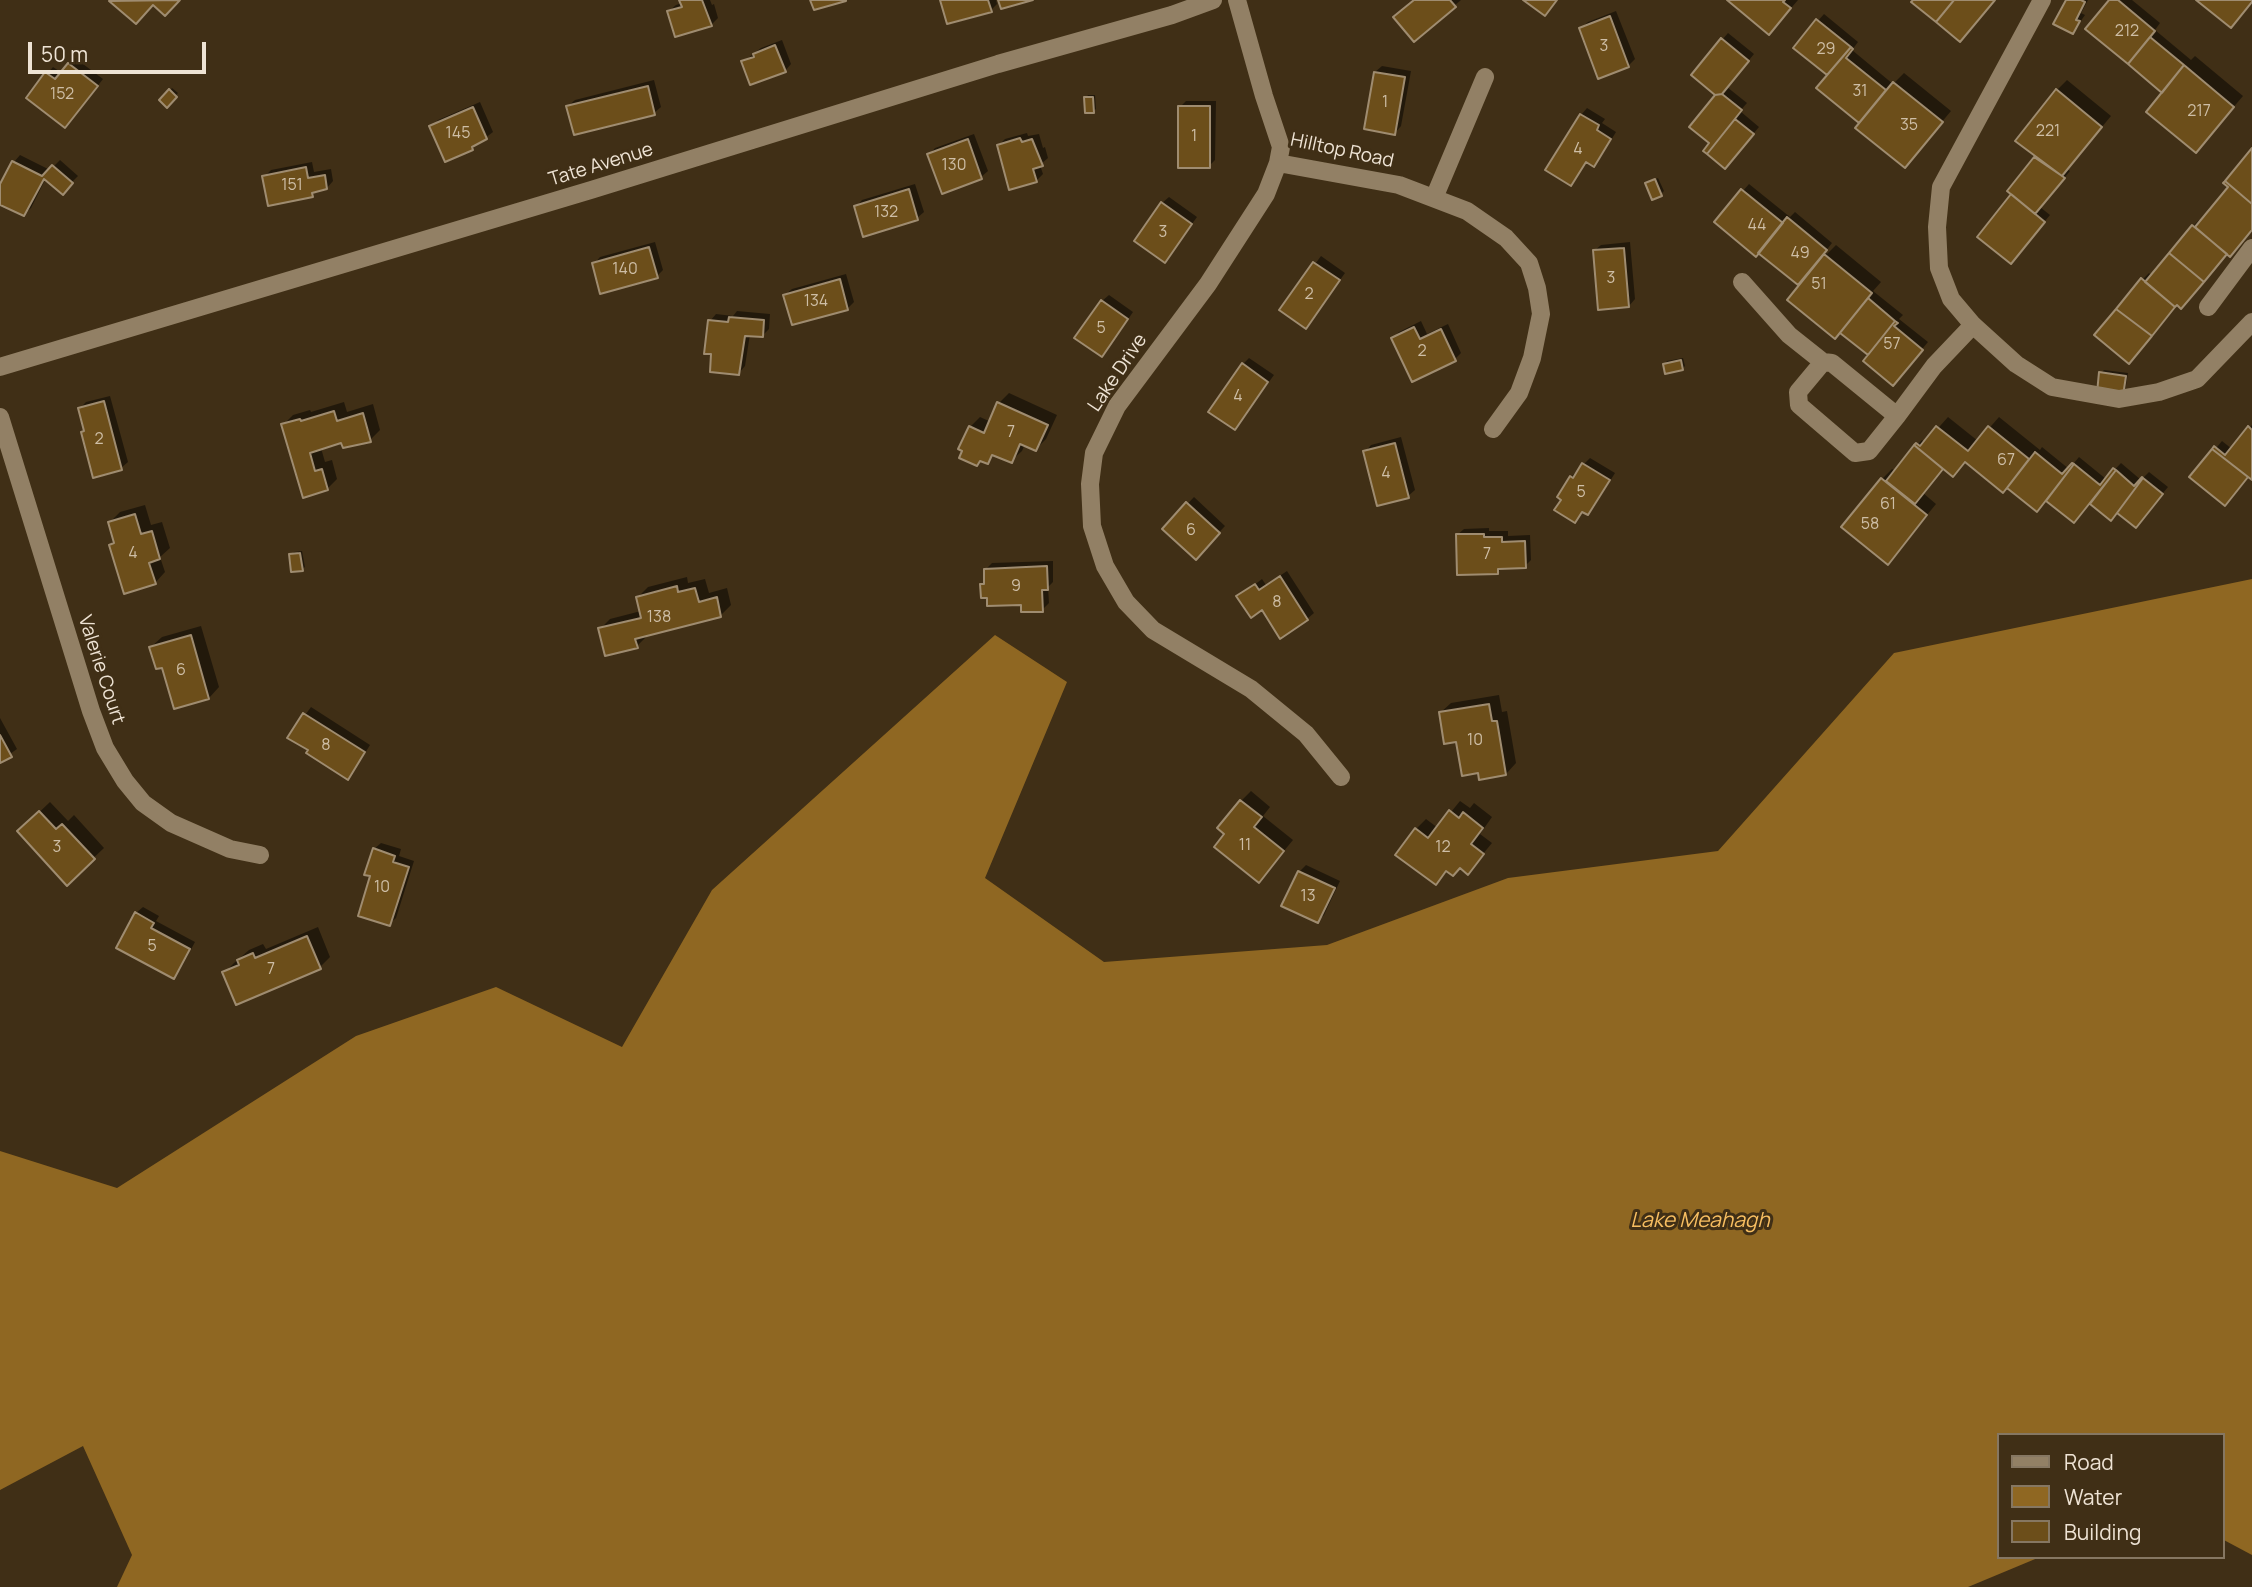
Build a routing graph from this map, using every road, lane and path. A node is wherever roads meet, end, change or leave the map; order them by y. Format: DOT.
graph roads {
  1 [pos="1213,0"];
  2 [pos="1237,0"];
  3 [pos="2042,0"];
  4 [pos="1485,77"];
  5 [pos="1278,163"];
  6 [pos="1434,198"];
  7 [pos="2252,248"];
  8 [pos="1742,282"];
  9 [pos="2208,307"];
  10 [pos="2252,322"];
  11 [pos="1973,325"];
  12 [pos="1823,362"];
  13 [pos="0,367"];
  14 [pos="0,416"];
  15 [pos="1897,416"];
  16 [pos="1493,429"];
  17 [pos="1341,776"];
  18 [pos="260,855"];
  1 -- 13 [label="street, Tate Avenue"];
  2 -- 5 [label="street, Hilltop Road"];
  3 -- 11 [label="street"];
  4 -- 6 [label="street"];
  5 -- 6 [label="street, Hilltop Road"];
  5 -- 17 [label="street, Lake Drive"];
  6 -- 16 [label="street, Hilltop Road"];
  7 -- 9 [label="street"];
  8 -- 12 [label="street"];
  10 -- 11 [label="street"];
  11 -- 15 [label="street"];
  12 -- 15 [label="street"];
  12 -- 15 [label="street"];
  14 -- 18 [label="street, Valerie Court"];
}
